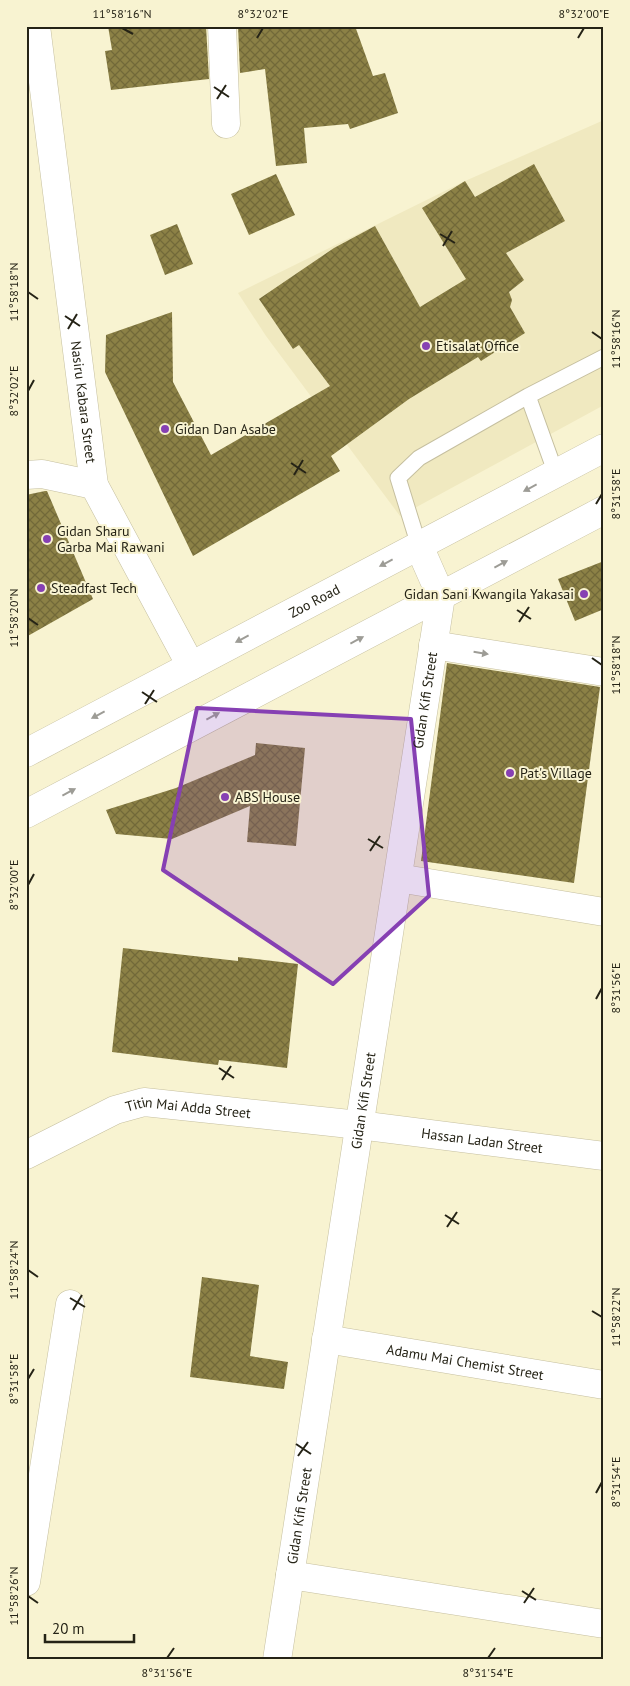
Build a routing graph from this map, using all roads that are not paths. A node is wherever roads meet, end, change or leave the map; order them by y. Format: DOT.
graph roads {
  1 [pos="36,26"];
  2 [pos="222,26"];
  3 [pos="226,124"];
  4 [pos="604,357"];
  5 [pos="528,396"];
  6 [pos="604,448"];
  7 [pos="556,474"];
  8 [pos="26,475"];
  9 [pos="94,485"];
  10 [pos="604,510"];
  11 [pos="419,546"];
  12 [pos="441,596"];
  13 [pos="433,645"];
  14 [pos="191,666"];
  15 [pos="604,672"];
  16 [pos="26,753"];
  17 [pos="26,814"];
  18 [pos="398,878"];
  19 [pos="604,912"];
  20 [pos="360,1125"];
  21 [pos="26,1155"];
  22 [pos="604,1156"];
  23 [pos="70,1304"];
  24 [pos="326,1340"];
  25 [pos="604,1385"];
  26 [pos="290,1575"];
  27 [pos="26,1582"];
  28 [pos="604,1624"];
  29 [pos="277,1660"];
  1 -- 9 [label="street, Nasiru Kabara Street"];
  2 -- 3 [label="street"];
  4 -- 5 [label="lane"];
  5 -- 7 [label="lane"];
  5 -- 11 [label="lane"];
  6 -- 7 [label="street, Zoo Road"];
  7 -- 11 [label="street, Zoo Road, one-way"];
  8 -- 9 [label="street"];
  9 -- 14 [label="street, Nasiru Kabara Street"];
  12 -- 10 [label="street, one-way"];
  11 -- 12 [label="street"];
  11 -- 14 [label="street, Zoo Road, one-way"];
  12 -- 13 [label="street, Gidan Kifi Street"];
  17 -- 12 [label="street, one-way"];
  13 -- 15 [label="street, one-way"];
  13 -- 18 [label="street, Gidan Kifi Street"];
  14 -- 16 [label="street, Zoo Road, one-way"];
  18 -- 19 [label="street"];
  18 -- 20 [label="street, Gidan Kifi Street"];
  20 -- 21 [label="street, Titin Mai Adda Street"];
  20 -- 22 [label="street, Hassan Ladan Street"];
  20 -- 24 [label="street, Gidan Kifi Street"];
  23 -- 27 [label="street"];
  24 -- 25 [label="street, Adamu Mai Chemist Street"];
  24 -- 26 [label="street, Gidan Kifi Street"];
  26 -- 28 [label="street"];
  26 -- 29 [label="street, Gidan Kifi Street"];
}
